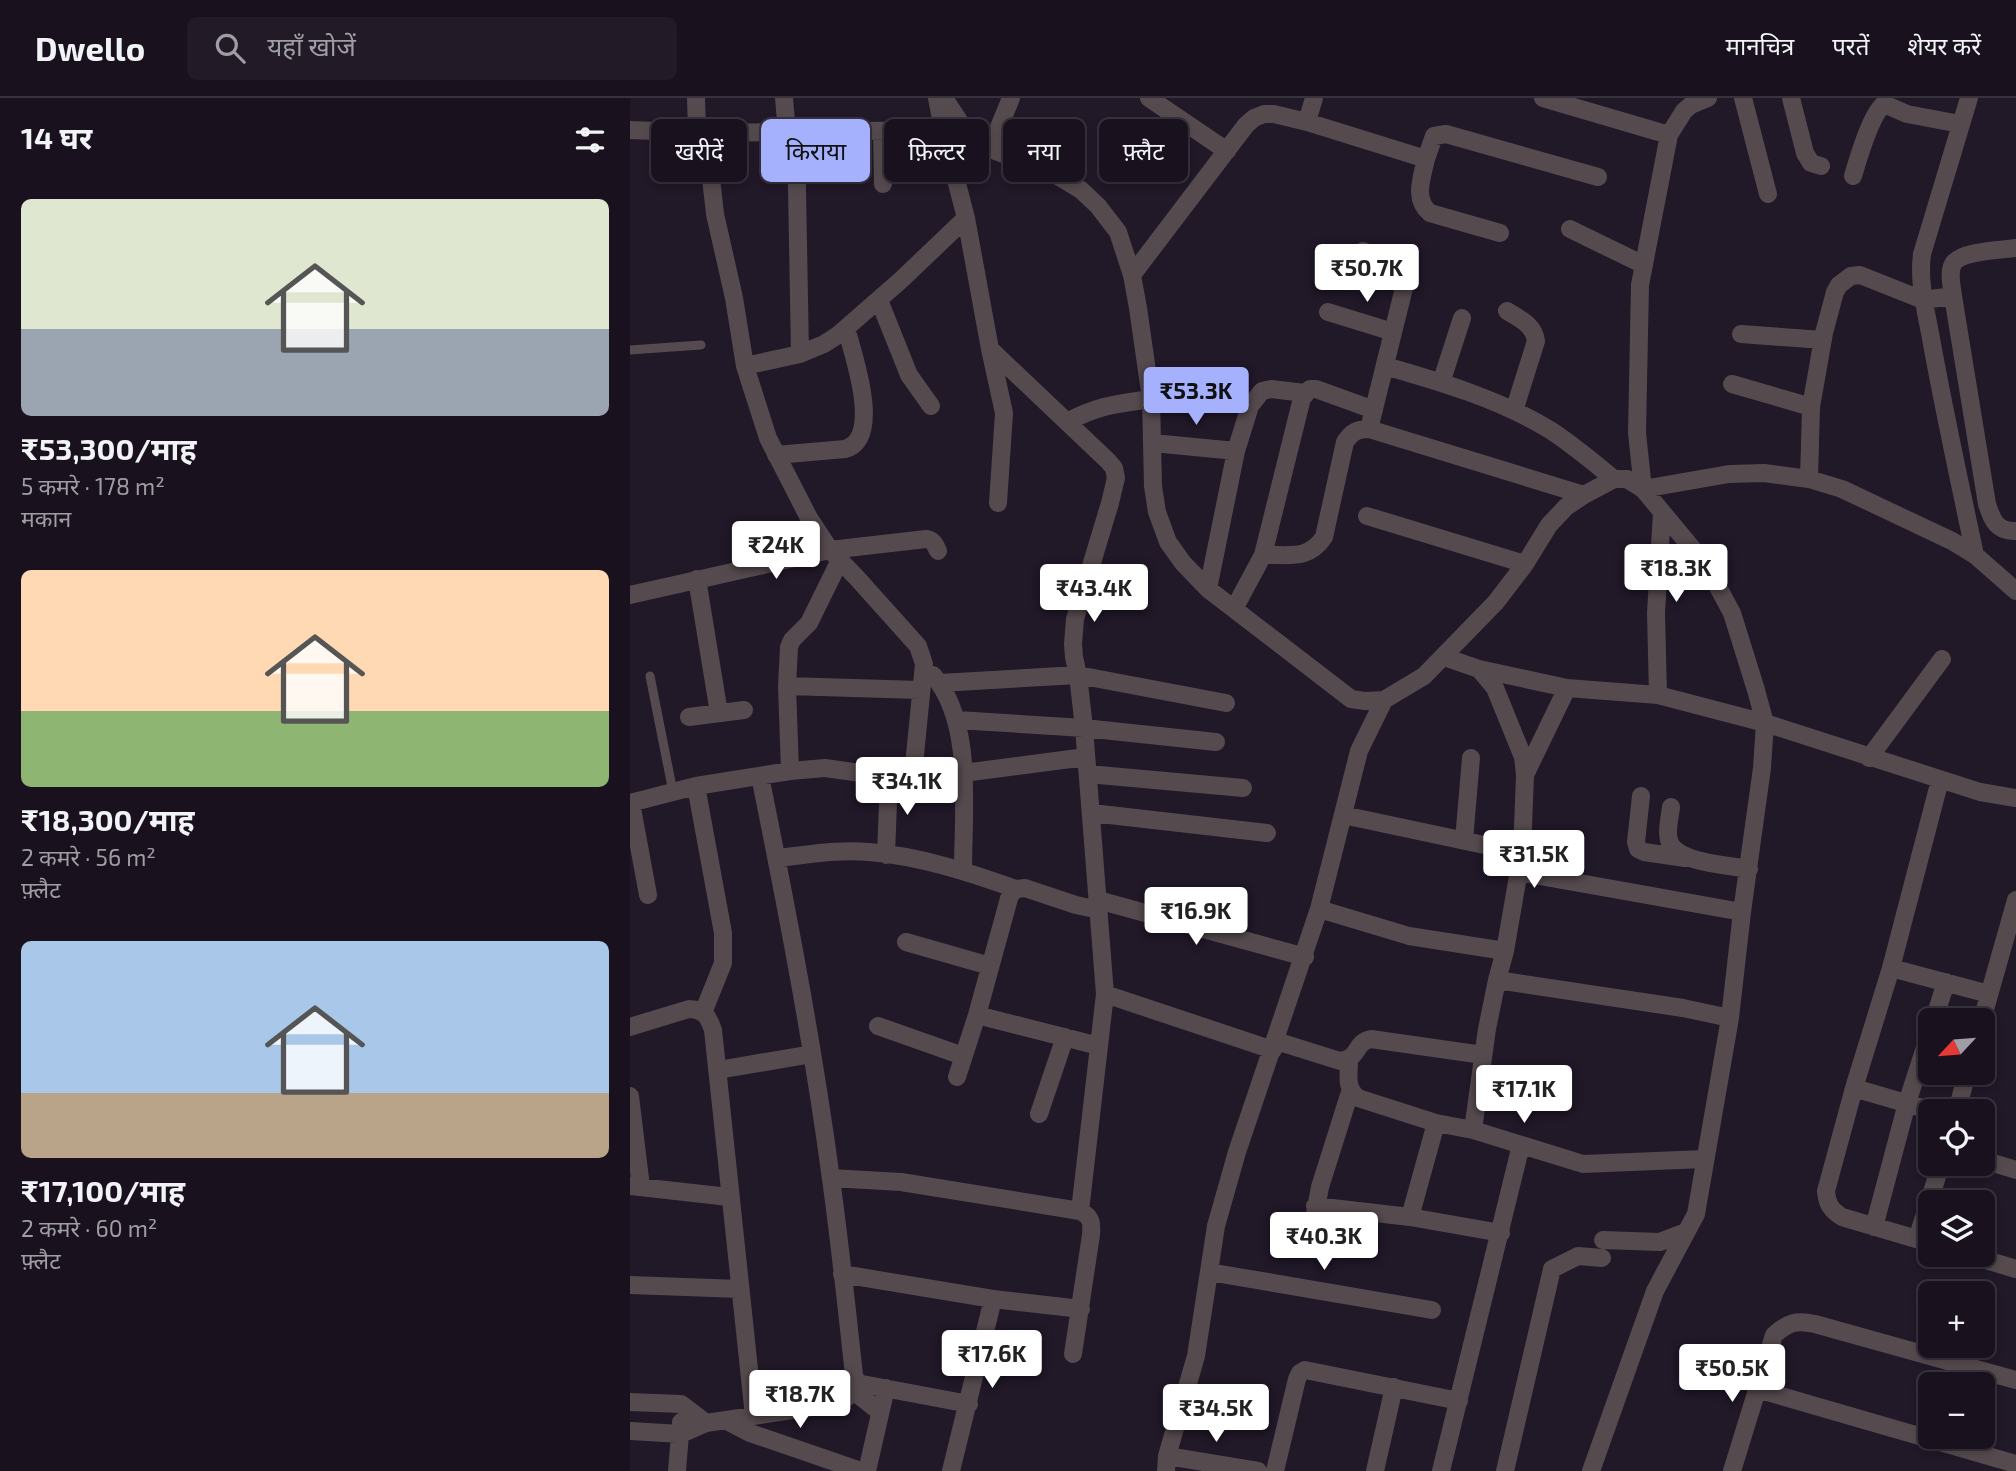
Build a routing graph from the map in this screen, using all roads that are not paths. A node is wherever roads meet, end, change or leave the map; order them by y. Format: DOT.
graph roads {
  1 [pos="696,98"];
  2 [pos="783,98"];
  3 [pos="937,98"];
  4 [pos="944,98"];
  5 [pos="1011,98"];
  6 [pos="1149,98"];
  7 [pos="1314,98"];
  8 [pos="1543,98"];
  9 [pos="1708,98"];
  10 [pos="1743,98"];
  11 [pos="1791,98"];
  12 [pos="1969,98"];
  13 [pos="700,119"];
  14 [pos="788,119"];
  15 [pos="941,119"];
  16 [pos="1307,122"];
  17 [pos="1960,124"];
  18 [pos="630,131"];
  19 [pos="651,131"];
  20 [pos="870,132"];
  21 [pos="882,132"];
  22 [pos="1669,135"];
  23 [pos="990,149"];
  24 [pos="1227,151"];
  25 [pos="1426,159"];
  26 [pos="1821,166"];
  27 [pos="1853,176"];
  28 [pos="1598,177"];
  29 [pos="710,182"];
  30 [pos="797,182"];
  31 [pos="957,182"];
  32 [pos="883,184"];
  33 [pos="1768,194"];
  34 [pos="967,218"];
  35 [pos="1570,229"];
  36 [pos="1500,233"];
  37 [pos="2016,248"];
  38 [pos="1363,251"];
  39 [pos="1644,265"];
  40 [pos="1132,275"];
  41 [pos="1937,298"];
  42 [pos="878,300"];
  43 [pos="1507,311"];
  44 [pos="1328,312"];
  45 [pos="1462,318"];
  46 [pos="846,328"];
  47 [pos="1393,332"];
  48 [pos="1741,334"];
  49 [pos="1823,340"];
  50 [pos="701,345"];
  51 [pos="990,349"];
  52 [pos="630,350"];
  53 [pos="800,355"];
  54 [pos="745,366"];
  55 [pos="1385,366"];
  56 [pos="1441,383"];
  57 [pos="1732,384"];
  58 [pos="1305,393"];
  59 [pos="1151,399"];
  60 [pos="931,406"];
  61 [pos="1811,407"];
  62 [pos="1374,410"];
  63 [pos="1514,411"];
  64 [pos="1067,422"];
  65 [pos="1369,429"];
  66 [pos="1153,443"];
  67 [pos="1236,451"];
  68 [pos="776,455"];
  69 [pos="1614,479"];
  70 [pos="1809,479"];
  71 [pos="1643,489"];
  72 [pos="1584,495"];
  73 [pos="998,503"];
  74 [pos="1662,512"];
  75 [pos="1367,516"];
  76 [pos="2016,531"];
  77 [pos="937,551"];
  78 [pos="835,555"];
  79 [pos="1263,555"];
  80 [pos="1975,555"];
  81 [pos="1525,564"];
  82 [pos="697,579"];
  83 [pos="1208,589"];
  84 [pos="2016,591"];
  85 [pos="630,595"];
  86 [pos="1234,609"];
  87 [pos="1444,657"];
  88 [pos="1942,659"];
  89 [pos="923,664"];
  90 [pos="1479,669"];
  91 [pos="1079,675"];
  92 [pos="650,676"];
  93 [pos="940,683"];
  94 [pos="787,686"];
  95 [pos="1567,688"];
  96 [pos="920,690"];
  97 [pos="1658,695"];
  98 [pos="1384,700"];
  99 [pos="1226,703"];
  100 [pos="744,710"];
  101 [pos="719,713"];
  102 [pos="689,718"];
  103 [pos="957,720"];
  104 [pos="1765,723"];
  105 [pos="1084,728"];
  106 [pos="1216,741"];
  107 [pos="1471,758"];
  108 [pos="1869,758"];
  109 [pos="1087,766"];
  110 [pos="790,771"];
  111 [pos="963,773"];
  112 [pos="1525,775"];
  113 [pos="760,776"];
  114 [pos="889,777"];
  115 [pos="1940,780"];
  116 [pos="696,786"];
  117 [pos="1243,788"];
  118 [pos="673,792"];
  119 [pos="1641,796"];
  120 [pos="2016,798"];
  121 [pos="630,803"];
  122 [pos="1671,807"];
  123 [pos="1092,813"];
  124 [pos="1343,815"];
  125 [pos="1267,833"];
  126 [pos="1464,840"];
  127 [pos="1522,853"];
  128 [pos="886,855"];
  129 [pos="777,858"];
  130 [pos="1685,858"];
  131 [pos="1749,869"];
  132 [pos="963,870"];
  133 [pos="1518,872"];
  134 [pos="1016,889"];
  135 [pos="648,895"];
  136 [pos="2016,900"];
  137 [pos="1098,905"];
  138 [pos="1320,909"];
  139 [pos="1742,912"];
  140 [pos="906,942"];
  141 [pos="1505,951"];
  142 [pos="1305,957"];
  143 [pos="2008,957"];
  144 [pos="990,966"];
  145 [pos="1891,968"];
  146 [pos="1497,980"];
  147 [pos="1947,982"];
  148 [pos="1105,994"];
  149 [pos="1989,995"];
  150 [pos="1938,1008"];
  151 [pos="1985,1008"];
  152 [pos="703,1013"];
  153 [pos="977,1015"];
  154 [pos="1730,1018"];
  155 [pos="878,1026"];
  156 [pos="630,1027"];
  157 [pos="1065,1037"];
  158 [pos="1099,1046"];
  159 [pos="1274,1046"];
  160 [pos="811,1054"];
  161 [pos="1483,1055"];
  162 [pos="964,1056"];
  163 [pos="1349,1060"];
  164 [pos="1918,1069"];
  165 [pos="718,1070"];
  166 [pos="957,1077"];
  167 [pos="1854,1088"];
  168 [pos="1350,1092"];
  169 [pos="630,1096"];
  170 [pos="1907,1103"];
  171 [pos="1918,1106"];
  172 [pos="1039,1114"];
  173 [pos="1436,1123"];
  174 [pos="1473,1130"];
  175 [pos="1521,1145"];
  176 [pos="1704,1159"];
  177 [pos="1995,1164"];
  178 [pos="2016,1170"];
  179 [pos="831,1178"];
  180 [pos="635,1186"];
  181 [pos="729,1196"];
  182 [pos="1315,1206"];
  183 [pos="1080,1211"];
  184 [pos="1410,1217"];
  185 [pos="1874,1227"];
  186 [pos="1686,1232"];
  187 [pos="1500,1233"];
  188 [pos="1918,1239"];
  189 [pos="1310,1240"];
  190 [pos="1995,1263"];
  191 [pos="2016,1269"];
  192 [pos="1209,1272"];
  193 [pos="842,1274"];
  194 [pos="630,1285"];
  195 [pos="740,1289"];
  196 [pos="993,1299"];
  197 [pos="1081,1309"];
  198 [pos="1432,1310"];
  199 [pos="1073,1354"];
  200 [pos="2016,1380"];
  201 [pos="855,1387"];
  202 [pos="1394,1387"];
  203 [pos="886,1388"];
  204 [pos="1757,1389"];
  205 [pos="1459,1401"];
  206 [pos="630,1402"];
  207 [pos="681,1404"];
  208 [pos="969,1404"];
  209 [pos="880,1412"];
  210 [pos="754,1416"];
  211 [pos="725,1420"];
  212 [pos="706,1423"];
  213 [pos="630,1431"];
  214 [pos="681,1434"];
  215 [pos="1166,1463"];
  216 [pos="2016,1464"];
  217 [pos="677,1471"];
  218 [pos="861,1471"];
  219 [pos="867,1471"];
  220 [pos="951,1471"];
  221 [pos="1258,1471"];
  222 [pos="1275,1471"];
  223 [pos="1375,1471"];
  224 [pos="1441,1471"];
  225 [pos="1505,1471"];
  226 [pos="1591,1471"];
  227 [pos="1732,1471"];
  1 -- 13 [label="street"];
  2 -- 14 [label="street"];
  3 -- 15 [label="street"];
  4 -- 23 [label="street"];
  5 -- 23 [label="street"];
  6 -- 24 [label="street"];
  7 -- 16 [label="street"];
  8 -- 22 [label="street"];
  9 -- 22 [label="street"];
  10 -- 33 [label="street"];
  11 -- 26 [label="street"];
  12 -- 17 [label="street"];
  16 -- 24 [label="street"];
  16 -- 25 [label="street"];
  17 -- 27 [label="street"];
  17 -- 41 [label="street"];
  18 -- 19 [label="street"];
  20 -- 21 [label="street"];
  21 -- 32 [label="street"];
  22 -- 39 [label="street"];
  23 -- 40 [label="street"];
  24 -- 40 [label="street"];
  25 -- 28 [label="street"];
  25 -- 36 [label="street"];
  29 -- 54 [label="street"];
  30 -- 53 [label="street"];
  31 -- 34 [label="street"];
  34 -- 42 [label="street"];
  34 -- 51 [label="street"];
  35 -- 39 [label="street"];
  37 -- 41 [label="street"];
  38 -- 47 [label="street"];
  39 -- 71 [label="street"];
  40 -- 59 [label="street"];
  41 -- 49 [label="street"];
  41 -- 76 [label="street"];
  41 -- 80 [label="street"];
  42 -- 46 [label="street"];
  42 -- 60 [label="street"];
  43 -- 63 [label="street"];
  44 -- 47 [label="street"];
  45 -- 56 [label="street"];
  46 -- 53 [label="street"];
  46 -- 68 [label="street"];
  47 -- 55 [label="street"];
  48 -- 49 [label="street"];
  49 -- 61 [label="street"];
  50 -- 52 [label="lane"];
  51 -- 64 [label="street"];
  51 -- 73 [label="street"];
  53 -- 54 [label="street"];
  54 -- 68 [label="street"];
  55 -- 56 [label="street"];
  55 -- 62 [label="street"];
  56 -- 63 [label="street"];
  57 -- 61 [label="street"];
  58 -- 62 [label="street"];
  58 -- 67 [label="street"];
  58 -- 79 [label="street"];
  59 -- 64 [label="street"];
  59 -- 66 [label="street"];
  61 -- 70 [label="street"];
  62 -- 65 [label="street"];
  63 -- 69 [label="street"];
  64 -- 91 [label="street"];
  65 -- 72 [label="street"];
  65 -- 79 [label="street"];
  66 -- 67 [label="street"];
  66 -- 83 [label="street"];
  67 -- 83 [label="street"];
  68 -- 78 [label="street"];
  69 -- 71 [label="street"];
  69 -- 72 [label="street"];
  70 -- 71 [label="street"];
  70 -- 80 [label="street"];
  71 -- 74 [label="street"];
  72 -- 81 [label="street"];
  74 -- 97 [label="street"];
  74 -- 104 [label="street"];
  75 -- 81 [label="street"];
  77 -- 78 [label="street"];
  78 -- 82 [label="street"];
  78 -- 89 [label="street"];
  78 -- 94 [label="street"];
  79 -- 86 [label="street"];
  80 -- 84 [label="street"];
  81 -- 87 [label="street"];
  82 -- 85 [label="street"];
  82 -- 101 [label="street"];
  83 -- 86 [label="street"];
  86 -- 98 [label="street"];
  87 -- 90 [label="street"];
  87 -- 98 [label="street"];
  88 -- 108 [label="street"];
  89 -- 93 [label="street"];
  89 -- 96 [label="street"];
  90 -- 95 [label="street"];
  90 -- 112 [label="street"];
  91 -- 93 [label="street"];
  91 -- 99 [label="street"];
  91 -- 105 [label="street"];
  92 -- 118 [label="lane"];
  93 -- 103 [label="street"];
  94 -- 96 [label="street"];
  94 -- 110 [label="street"];
  95 -- 97 [label="street"];
  95 -- 112 [label="street"];
  96 -- 114 [label="street"];
  97 -- 104 [label="street"];
  98 -- 124 [label="street"];
  100 -- 101 [label="street"];
  101 -- 102 [label="street"];
  103 -- 105 [label="street"];
  103 -- 111 [label="street"];
  104 -- 108 [label="street"];
  104 -- 131 [label="street"];
  105 -- 106 [label="street"];
  105 -- 109 [label="street"];
  107 -- 126 [label="street"];
  108 -- 115 [label="street"];
  109 -- 111 [label="street"];
  109 -- 117 [label="street"];
  109 -- 123 [label="street"];
  110 -- 113 [label="street"];
  110 -- 114 [label="street"];
  111 -- 132 [label="street"];
  112 -- 127 [label="street"];
  113 -- 116 [label="street"];
  113 -- 129 [label="street"];
  114 -- 128 [label="street"];
  115 -- 120 [label="street"];
  115 -- 145 [label="street"];
  116 -- 118 [label="street"];
  116 -- 152 [label="street"];
  118 -- 121 [label="street"];
  119 -- 130 [label="street"];
  121 -- 135 [label="street"];
  122 -- 130 [label="street"];
  123 -- 125 [label="street"];
  123 -- 137 [label="street"];
  124 -- 126 [label="street"];
  124 -- 138 [label="street"];
  126 -- 127 [label="street"];
  127 -- 133 [label="street"];
  128 -- 129 [label="street"];
  128 -- 132 [label="street"];
  129 -- 160 [label="street"];
  130 -- 131 [label="street"];
  131 -- 139 [label="street"];
  132 -- 134 [label="street"];
  133 -- 139 [label="street"];
  133 -- 141 [label="street"];
  134 -- 137 [label="street"];
  134 -- 144 [label="street"];
  136 -- 143 [label="street"];
  137 -- 142 [label="street"];
  137 -- 148 [label="street"];
  138 -- 141 [label="street"];
  138 -- 142 [label="street"];
  139 -- 154 [label="street"];
  140 -- 144 [label="street"];
  141 -- 146 [label="street"];
  142 -- 159 [label="street"];
  143 -- 149 [label="street"];
  144 -- 153 [label="street"];
  145 -- 147 [label="street"];
  145 -- 167 [label="street"];
  146 -- 154 [label="street"];
  146 -- 161 [label="street"];
  147 -- 149 [label="street"];
  147 -- 150 [label="street"];
  148 -- 158 [label="street"];
  148 -- 159 [label="street"];
  149 -- 151 [label="street"];
  152 -- 156 [label="street"];
  152 -- 165 [label="street"];
  153 -- 157 [label="street"];
  153 -- 162 [label="street"];
  154 -- 176 [label="street"];
  155 -- 162 [label="street"];
  157 -- 158 [label="street"];
  157 -- 172 [label="street"];
  158 -- 183 [label="street"];
  159 -- 163 [label="street"];
  159 -- 192 [label="street"];
  160 -- 165 [label="street"];
  160 -- 179 [label="street"];
  161 -- 163 [label="street"];
  161 -- 174 [label="street"];
  162 -- 166 [label="street"];
  163 -- 168 [label="street"];
  164 -- 170 [label="street"];
  165 -- 181 [label="street"];
  167 -- 170 [label="street"];
  167 -- 185 [label="street"];
  168 -- 173 [label="street"];
  168 -- 182 [label="street"];
  169 -- 180 [label="street"];
  170 -- 171 [label="street"];
  170 -- 185 [label="street"];
  173 -- 174 [label="street"];
  173 -- 184 [label="street"];
  174 -- 175 [label="street"];
  175 -- 176 [label="street"];
  175 -- 187 [label="street"];
  176 -- 186 [label="street"];
  177 -- 178 [label="street"];
  179 -- 183 [label="street"];
  179 -- 193 [label="street"];
  180 -- 181 [label="street"];
  181 -- 195 [label="street"];
  182 -- 184 [label="street"];
  182 -- 189 [label="street"];
  183 -- 197 [label="street"];
  184 -- 187 [label="street"];
  185 -- 188 [label="street"];
  186 -- 225 [label="street"];
  186 -- 226 [label="street"];
  187 -- 205 [label="street"];
  190 -- 191 [label="street"];
  192 -- 198 [label="street"];
  192 -- 215 [label="street"];
  193 -- 196 [label="street"];
  193 -- 201 [label="street"];
  194 -- 195 [label="street"];
  195 -- 210 [label="street"];
  196 -- 197 [label="street"];
  196 -- 208 [label="street"];
  197 -- 199 [label="street"];
  200 -- 204 [label="street"];
  201 -- 203 [label="street"];
  201 -- 209 [label="street"];
  201 -- 210 [label="street"];
  202 -- 205 [label="street"];
  202 -- 222 [label="street"];
  202 -- 223 [label="street"];
  203 -- 208 [label="street"];
  203 -- 209 [label="street"];
  204 -- 216 [label="street"];
  204 -- 227 [label="street"];
  205 -- 224 [label="street"];
  206 -- 207 [label="street"];
  207 -- 212 [label="street"];
  207 -- 214 [label="street"];
  208 -- 220 [label="street"];
  209 -- 219 [label="street"];
  210 -- 211 [label="street"];
  211 -- 212 [label="street"];
  211 -- 218 [label="street"];
  212 -- 214 [label="street"];
  213 -- 214 [label="street"];
  214 -- 217 [label="street"];
  215 -- 221 [label="street"];
}
